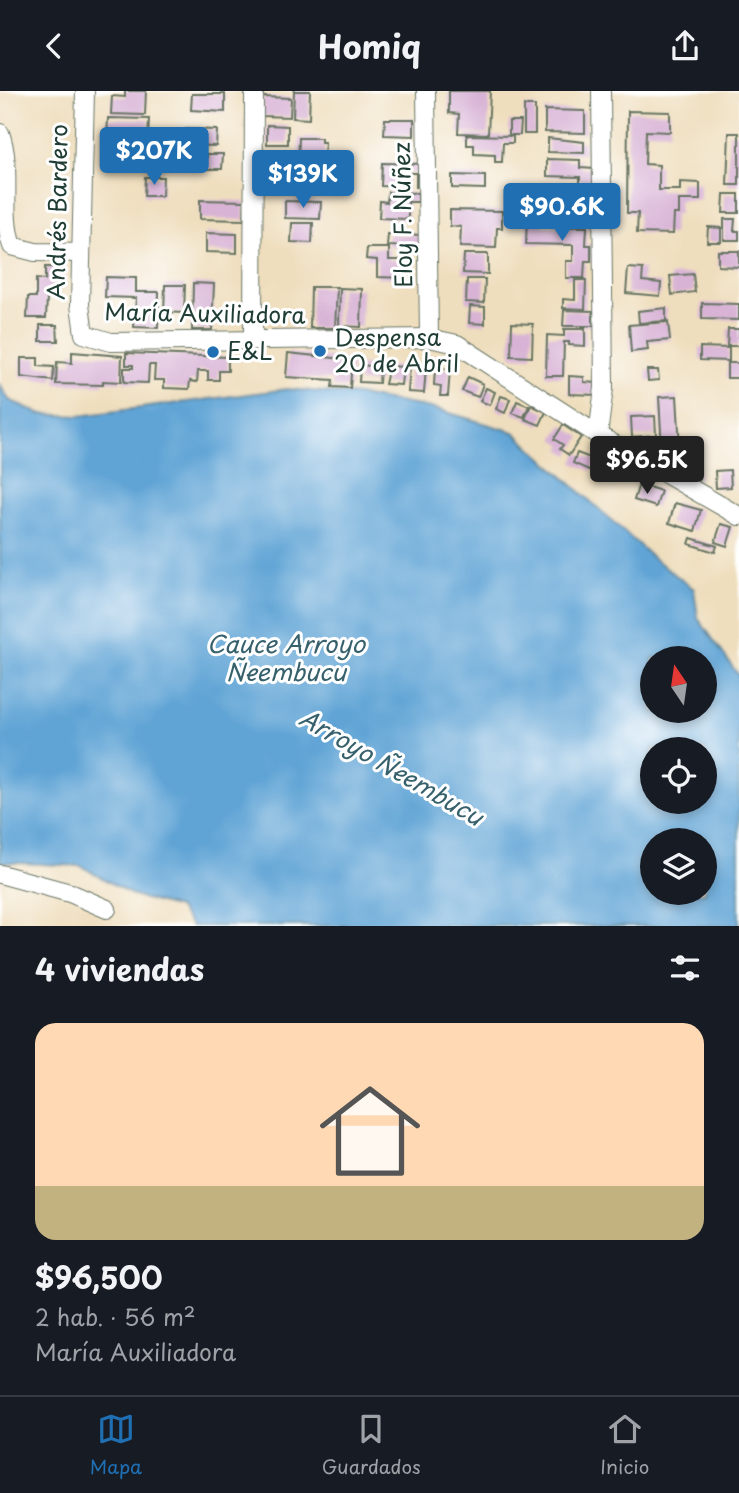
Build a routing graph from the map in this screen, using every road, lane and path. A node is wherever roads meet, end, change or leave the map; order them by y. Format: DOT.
graph roads {
  1 [pos="85,91"];
  2 [pos="254,91"];
  3 [pos="426,91"];
  4 [pos="601,91"];
  5 [pos="0,133"];
  6 [pos="81,253"];
  7 [pos="84,334"];
  8 [pos="429,338"];
  9 [pos="253,340"];
  10 [pos="598,435"];
  11 [pos="739,516"];
  12 [pos="0,874"];
  13 [pos="107,909"];
  1 -- 6 [label="street, Andrés Bardero"];
  2 -- 9 [label="street"];
  3 -- 8 [label="street, Eloy F. Núñez"];
  4 -- 10 [label="street"];
  5 -- 6 [label="street"];
  6 -- 7 [label="street, Andrés Bardero"];
  7 -- 9 [label="street, María Auxiliadora"];
  8 -- 9 [label="street, María Auxiliadora"];
  8 -- 10 [label="street, María Auxiliadora"];
  10 -- 11 [label="street, María Auxiliadora"];
  12 -- 13 [label="street"];
}
